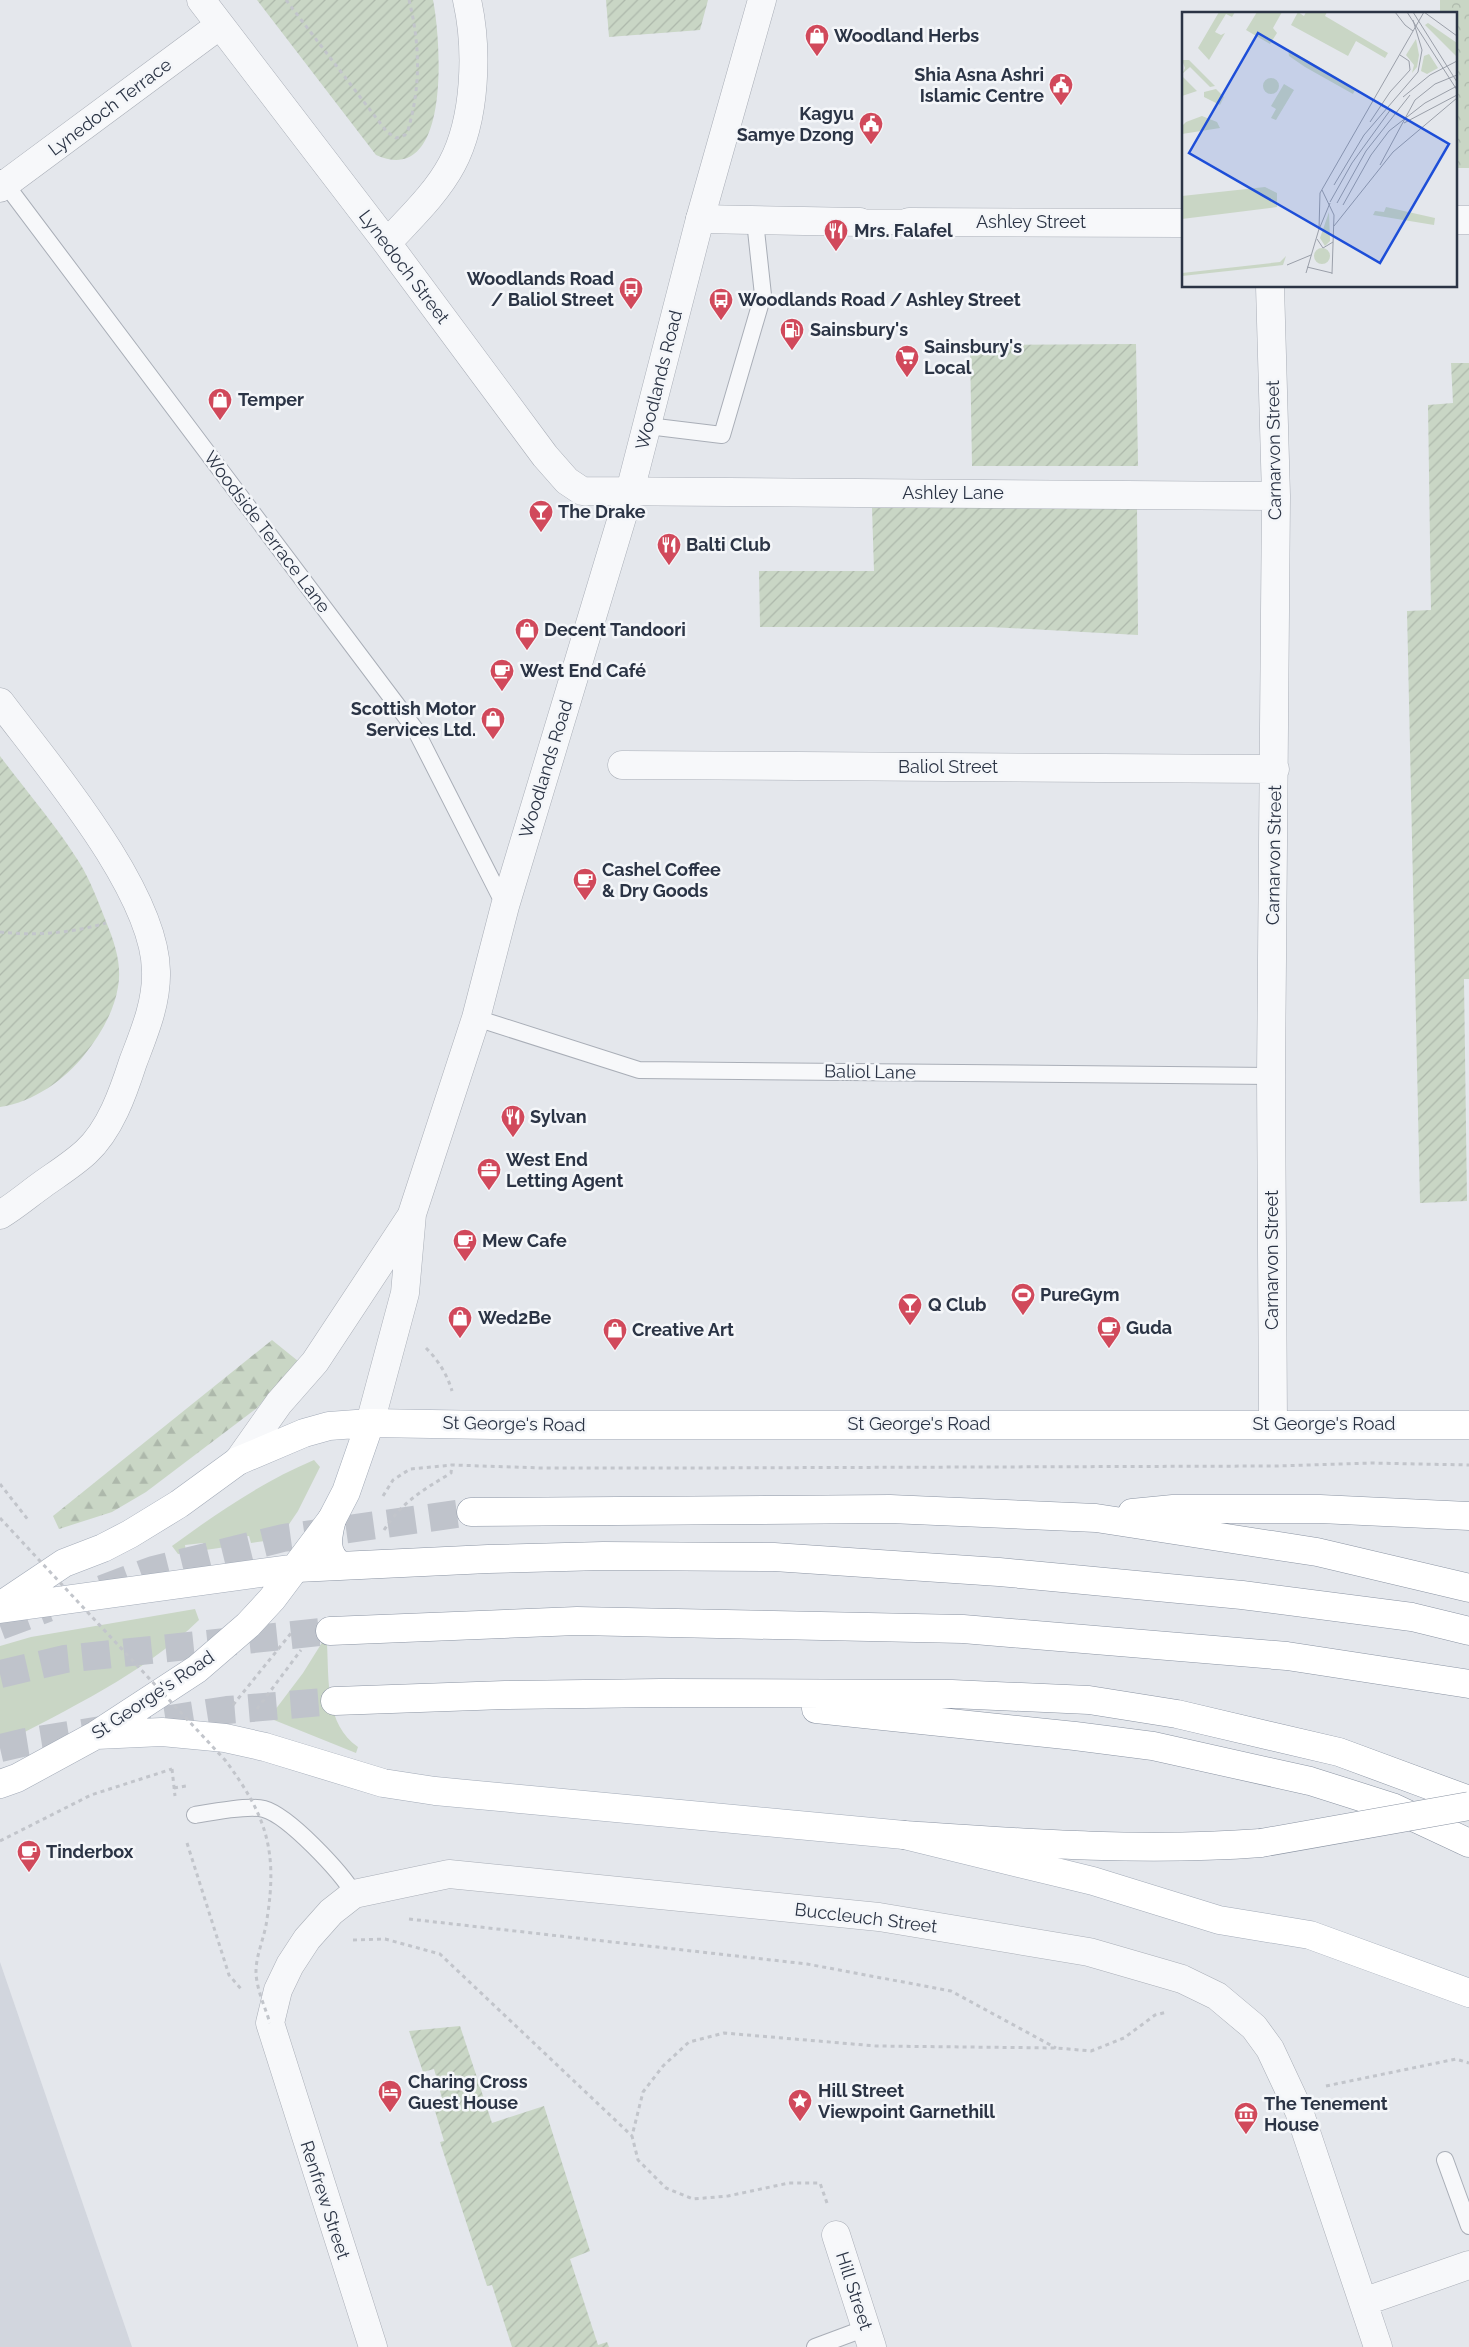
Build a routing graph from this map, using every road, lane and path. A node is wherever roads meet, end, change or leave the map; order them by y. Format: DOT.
graph roads {
  1 [pos="201,0"];
  2 [pos="286,0"];
  3 [pos="409,0"];
  4 [pos="467,0"];
  5 [pos="762,0"];
  6 [pos="220,25"];
  7 [pos="2,183"];
  8 [pos="700,219"];
  9 [pos="1456,220"];
  10 [pos="1469,220"];
  11 [pos="755,221"];
  12 [pos="860,222"];
  13 [pos="909,222"];
  14 [pos="1182,223"];
  15 [pos="386,242"];
  16 [pos="1270,288"];
  17 [pos="648,426"];
  18 [pos="630,491"];
  19 [pos="1276,496"];
  20 [pos="0,702"];
  21 [pos="622,765"];
  22 [pos="1275,769"];
  23 [pos="505,906"];
  24 [pos="106,923"];
  25 [pos="0,932"];
  26 [pos="476,1018"];
  27 [pos="1271,1076"];
  28 [pos="2,1211"];
  29 [pos="412,1214"];
  30 [pos="370,1423"];
  31 [pos="1273,1424"];
  32 [pos="1469,1425"];
  33 [pos="238,1461"];
  34 [pos="452,1465"];
  35 [pos="1469,1465"];
  36 [pos="0,1484"];
  37 [pos="471,1512"];
  38 [pos="1469,1516"];
  39 [pos="0,1518"];
  40 [pos="1096,1518"];
  41 [pos="332,1520"];
  42 [pos="29,1521"];
  43 [pos="341,1566"];
  44 [pos="297,1568"];
  45 [pos="1469,1588"];
  46 [pos="0,1608"];
  47 [pos="1469,1631"];
  48 [pos="330,1632"];
  49 [pos="1469,1684"];
  50 [pos="661,1693"];
  51 [pos="334,1701"];
  52 [pos="96,1736"];
  53 [pos="172,1769"];
  54 [pos="6,1785"];
  55 [pos="1469,1800"];
  56 [pos="177,1803"];
  57 [pos="1469,1806"];
  58 [pos="195,1815"];
  59 [pos="904,1835"];
  60 [pos="185,1837"];
  61 [pos="1469,1842"];
  62 [pos="354,1894"];
  63 [pos="402,1918"];
  64 [pos="307,1939"];
  65 [pos="1469,1993"];
  66 [pos="246,1995"];
  67 [pos="1172,2011"];
  68 [pos="264,2016"];
  69 [pos="1057,2048"];
  70 [pos="278,2054"];
  71 [pos="1469,2063"];
  72 [pos="1291,2092"];
  73 [pos="632,2136"];
  74 [pos="1445,2160"];
  75 [pos="1469,2226"];
  76 [pos="836,2235"];
  77 [pos="1469,2265"];
  78 [pos="1363,2302"];
  79 [pos="869,2338"];
  80 [pos="373,2347"];
  81 [pos="815,2347"];
  82 [pos="1378,2347"];
  1 -- 6 [label="street, Lynedoch Street"];
  2 -- 3 [label="path"];
  4 -- 15 [label="street"];
  5 -- 8 [label="street, Woodlands Road"];
  6 -- 7 [label="street, Lynedoch Terrace"];
  6 -- 15 [label="street, Lynedoch Street"];
  7 -- 23 [label="lane, Woodside Terrace Lane"];
  8 -- 11 [label="street, Ashley Street"];
  8 -- 17 [label="street, Woodlands Road"];
  9 -- 10 [label="street"];
  11 -- 12 [label="street, Ashley Street"];
  11 -- 17 [label="lane"];
  12 -- 13 [label="street, Ashley Street"];
  13 -- 14 [label="street, Ashley Street"];
  15 -- 18 [label="street, Lynedoch Street"];
  16 -- 19 [label="street, Carnarvon Street"];
  17 -- 18 [label="street, Woodlands Road"];
  18 -- 19 [label="street, Ashley Lane"];
  18 -- 23 [label="street, Woodlands Road"];
  19 -- 22 [label="street, Carnarvon Street"];
  20 -- 28 [label="street"];
  21 -- 22 [label="street, Baliol Street"];
  22 -- 27 [label="street, Carnarvon Street"];
  23 -- 26 [label="street, Woodlands Road"];
  24 -- 25 [label="path"];
  26 -- 27 [label="lane, Baliol Lane"];
  26 -- 29 [label="street, Woodlands Road"];
  27 -- 31 [label="street, Carnarvon Street"];
  29 -- 30 [label="street, Woodlands Road"];
  29 -- 33 [label="street"];
  30 -- 31 [label="main road, St George's Road"];
  30 -- 33 [label="main road, St George's Road"];
  30 -- 41 [label="main road, St George's Road"];
  31 -- 32 [label="main road, St George's Road"];
  33 -- 46 [label="main road, St George's Road"];
  34 -- 35 [label="path"];
  36 -- 42 [label="path"];
  37 -- 40 [label="main road"];
  38 -- 40 [label="main road"];
  39 -- 68 [label="path, bridge"];
  40 -- 45 [label="main road"];
  41 -- 43 [label="main road"];
  41 -- 44 [label="main road, St George's Road"];
  43 -- 44 [label="main road"];
  43 -- 47 [label="main road"];
  44 -- 46 [label="main road"];
  44 -- 52 [label="main road, St George's Road"];
  48 -- 49 [label="main road"];
  50 -- 51 [label="main road"];
  50 -- 55 [label="main road"];
  50 -- 61 [label="main road"];
  52 -- 54 [label="main road, St George's Road"];
  52 -- 59 [label="main road"];
  53 -- 56 [label="path"];
  57 -- 59 [label="main road, bridge"];
  58 -- 62 [label="lane"];
  59 -- 65 [label="main road"];
  60 -- 66 [label="path"];
  62 -- 64 [label="street, Buccleuch Street"];
  62 -- 72 [label="street, Buccleuch Street"];
  63 -- 69 [label="path"];
  64 -- 68 [label="street, Buccleuch Street"];
  64 -- 73 [label="path"];
  67 -- 69 [label="path"];
  68 -- 70 [label="street, Buccleuch Street"];
  69 -- 73 [label="path"];
  70 -- 80 [label="street, Renfrew Street"];
  71 -- 72 [label="path"];
  72 -- 78 [label="street, Buccleuch Street"];
  73 -- 76 [label="path"];
  74 -- 75 [label="lane"];
  76 -- 79 [label="street, Hill Street"];
  77 -- 78 [label="street"];
  78 -- 82 [label="street, Buccleuch Street"];
  79 -- 81 [label="lane"];
}
